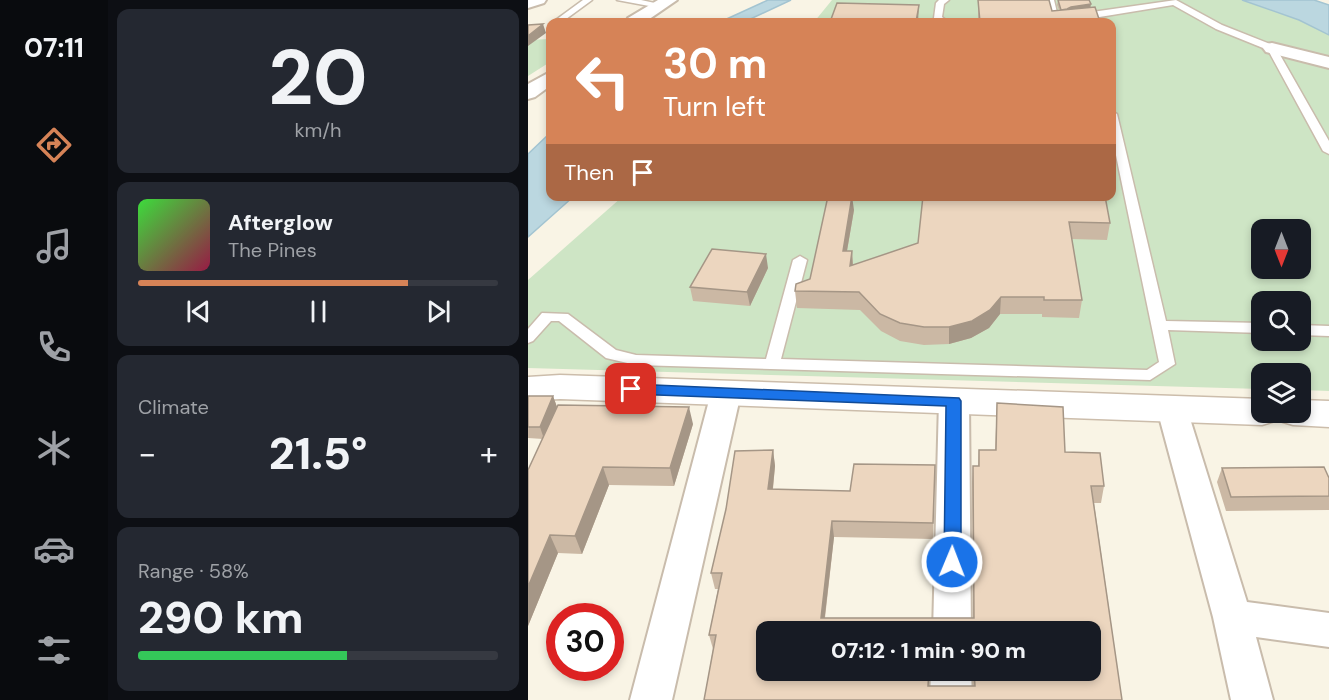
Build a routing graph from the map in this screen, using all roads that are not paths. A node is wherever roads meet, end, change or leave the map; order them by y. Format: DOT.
graph roads {
  1 [pos="537,0"];
  2 [pos="588,0"];
  3 [pos="621,0"];
  4 [pos="945,0"];
  5 [pos="1050,0"];
  6 [pos="1172,1"];
  7 [pos="528,3"];
  8 [pos="665,3"];
  9 [pos="563,18"];
  10 [pos="641,18"];
  11 [pos="938,18"];
  12 [pos="1054,18"];
  13 [pos="1071,18"];
  14 [pos="1272,48"];
  15 [pos="1329,63"];
  16 [pos="546,81"];
  17 [pos="528,93"];
  18 [pos="1329,151"];
  19 [pos="1117,166"];
  20 [pos="801,260"];
  21 [pos="1160,325"];
  22 [pos="1251,328"];
  23 [pos="1311,330"];
  24 [pos="1329,331"];
  25 [pos="528,338"];
  26 [pos="772,364"];
  27 [pos="528,388"];
  28 [pos="726,393"];
  29 [pos="954,401"];
  30 [pos="1172,409"];
  31 [pos="1251,412"];
  32 [pos="1311,413"];
  33 [pos="1329,414"];
  34 [pos="1232,617"];
  35 [pos="952,621"];
  36 [pos="1329,630"];
  37 [pos="951,681"];
  38 [pos="651,700"];
  39 [pos="951,700"];
  40 [pos="1252,700"];
  1 -- 7 [label="street"];
  2 -- 9 [label="lane"];
  3 -- 8 [label="lane"];
  4 -- 11 [label="lane"];
  5 -- 12 [label="lane"];
  6 -- 13 [label="lane"];
  6 -- 14 [label="lane"];
  8 -- 10 [label="street"];
  14 -- 15 [label="street"];
  14 -- 18 [label="lane"];
  16 -- 17 [label="street"];
  19 -- 21 [label="lane"];
  20 -- 26 [label="lane"];
  21 -- 22 [label="lane"];
  21 -- 26 [label="lane"];
  23 -- 24 [label="lane"];
  25 -- 26 [label="lane"];
  27 -- 28 [label="main road"];
  28 -- 29 [label="main road"];
  28 -- 38 [label="street"];
  29 -- 30 [label="main road"];
  29 -- 35 [label="street"];
  30 -- 31 [label="main road"];
  30 -- 34 [label="street"];
  32 -- 33 [label="main road"];
  34 -- 36 [label="street"];
  34 -- 40 [label="street"];
  37 -- 39 [label="street"];
}
